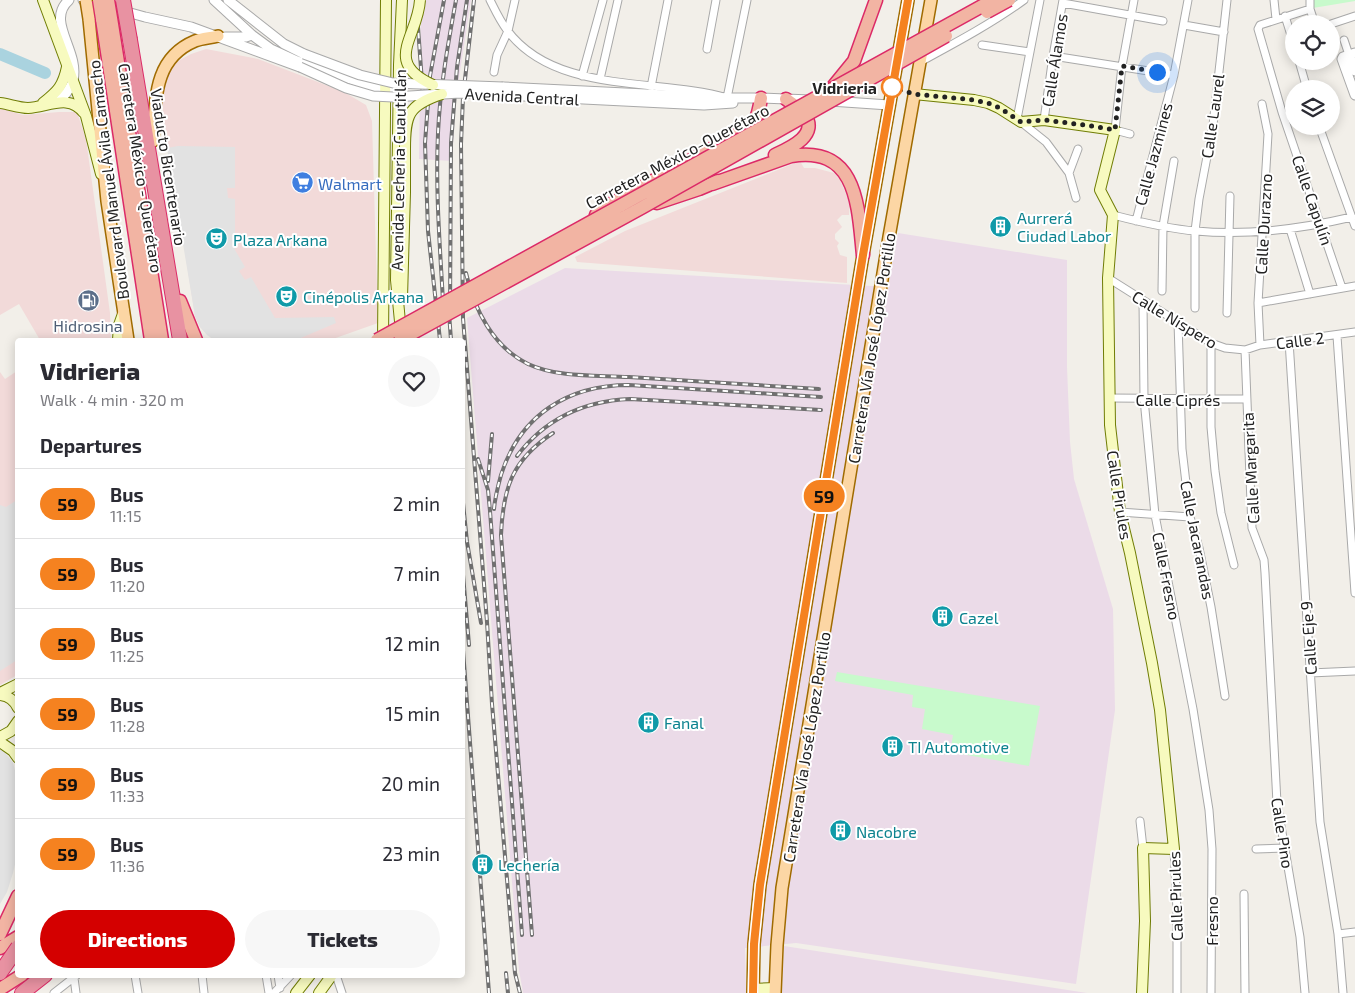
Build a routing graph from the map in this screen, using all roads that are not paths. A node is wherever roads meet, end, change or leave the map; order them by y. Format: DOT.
graph roads {
  1 [pos="43,0"];
  2 [pos="69,0"];
  3 [pos="84,0"];
  4 [pos="99,0"];
  5 [pos="108,0"];
  6 [pos="123,0"];
  7 [pos="129,0"];
  8 [pos="214,0"];
  9 [pos="228,0"];
  10 [pos="386,0"];
  11 [pos="402,0"];
  12 [pos="420,0"];
  13 [pos="490,0"];
  14 [pos="515,0"];
  15 [pos="603,0"];
  16 [pos="618,0"];
  17 [pos="668,0"];
  18 [pos="716,0"];
  19 [pos="747,0"];
  20 [pos="870,0"];
  21 [pos="876,0"];
  22 [pos="908,0"];
  23 [pos="931,0"];
  24 [pos="986,0"];
  25 [pos="993,0"];
  26 [pos="1009,0"];
  27 [pos="1024,0"];
  28 [pos="1040,0"];
  29 [pos="1134,0"];
  30 [pos="1188,0"];
  31 [pos="1227,0"];
  32 [pos="1274,0"];
  33 [pos="1310,0"];
  34 [pos="1063,1"];
  35 [pos="1310,9"];
  36 [pos="1289,15"];
  37 [pos="1312,15"];
  38 [pos="1131,16"];
  39 [pos="1285,16"];
  40 [pos="1355,16"];
  41 [pos="101,19"];
  42 [pos="1276,19"];
  43 [pos="1163,21"];
  44 [pos="1340,21"];
  45 [pos="1184,25"];
  46 [pos="508,31"];
  47 [pos="1224,32"];
  48 [pos="252,35"];
  49 [pos="924,35"];
  50 [pos="218,36"];
  51 [pos="1344,40"];
  52 [pos="982,45"];
  53 [pos="708,49"];
  54 [pos="1030,52"];
  55 [pos="1053,56"];
  56 [pos="1349,56"];
  57 [pos="920,62"];
  58 [pos="1122,66"];
  59 [pos="67,67"];
  60 [pos="1355,71"];
  61 [pos="494,72"];
  62 [pos="1174,75"];
  63 [pos="582,76"];
  64 [pos="600,79"];
  65 [pos="73,82"];
  66 [pos="433,85"];
  67 [pos="651,87"];
  68 [pos="385,91"];
  69 [pos="502,91"];
  70 [pos="399,92"];
  71 [pos="828,92"];
  72 [pos="442,94"];
  73 [pos="914,94"];
  74 [pos="1355,95"];
  75 [pos="727,98"];
  76 [pos="748,98"];
  77 [pos="762,98"];
  78 [pos="786,99"];
  79 [pos="803,100"];
  80 [pos="58,102"];
  81 [pos="0,103"];
  82 [pos="1262,104"];
  83 [pos="41,105"];
  84 [pos="889,105"];
  85 [pos="86,116"];
  86 [pos="1044,120"];
  87 [pos="1019,121"];
  88 [pos="1115,130"];
  89 [pos="1130,134"];
  90 [pos="1322,135"];
  91 [pos="153,141"];
  92 [pos="1078,149"];
  93 [pos="1174,162"];
  94 [pos="1069,173"];
  95 [pos="712,184"];
  96 [pos="1230,196"];
  97 [pos="1076,198"];
  98 [pos="107,201"];
  99 [pos="643,207"];
  100 [pos="1113,215"];
  101 [pos="1352,218"];
  102 [pos="1136,221"];
  103 [pos="1321,224"];
  104 [pos="1163,226"];
  105 [pos="1355,226"];
  106 [pos="577,228"];
  107 [pos="1290,229"];
  108 [pos="1195,231"];
  109 [pos="1263,231"];
  110 [pos="1229,232"];
  111 [pos="863,255"];
  112 [pos="1108,278"];
  113 [pos="1355,286"];
  114 [pos="1342,288"];
  115 [pos="1162,291"];
  116 [pos="1310,294"];
  117 [pos="180,301"];
  118 [pos="1143,301"];
  119 [pos="1258,303"];
  120 [pos="1195,308"];
  121 [pos="124,311"];
  122 [pos="1227,313"];
  123 [pos="401,321"];
  124 [pos="1178,322"];
  125 [pos="1355,332"];
  126 [pos="1337,336"];
  127 [pos="118,338"];
  128 [pos="128,338"];
  129 [pos="151,338"];
  130 [pos="162,338"];
  131 [pos="180,338"];
  132 [pos="186,338"];
  133 [pos="195,338"];
  134 [pos="381,338"];
  135 [pos="383,338"];
  136 [pos="401,338"];
  137 [pos="405,338"];
  138 [pos="1289,342"];
  139 [pos="1211,343"];
  140 [pos="1260,345"];
  141 [pos="1245,350"];
  142 [pos="1109,398"];
  143 [pos="1180,398"];
  144 [pos="1247,398"];
  145 [pos="1144,399"];
  146 [pos="1211,399"];
  147 [pos="1120,512"];
  148 [pos="1155,515"];
  149 [pos="1190,516"];
  150 [pos="1234,566"];
  151 [pos="1355,592"];
  152 [pos="1355,671"];
  153 [pos="1271,672"];
  154 [pos="1310,673"];
  155 [pos="15,686"];
  156 [pos="0,694"];
  157 [pos="1225,696"];
  158 [pos="15,704"];
  159 [pos="15,725"];
  160 [pos="0,736"];
  161 [pos="0,742"];
  162 [pos="15,754"];
  163 [pos="1140,821"];
  164 [pos="1143,848"];
  165 [pos="1284,848"];
  166 [pos="1174,849"];
  167 [pos="1212,849"];
  168 [pos="1256,849"];
  169 [pos="1244,894"];
  170 [pos="15,902"];
  171 [pos="1355,932"];
  172 [pos="0,934"];
  173 [pos="1338,934"];
  174 [pos="15,938"];
  175 [pos="0,948"];
  176 [pos="15,951"];
  177 [pos="15,961"];
  178 [pos="0,972"];
  179 [pos="18,978"];
  180 [pos="41,978"];
  181 [pos="51,978"];
  182 [pos="73,978"];
  183 [pos="76,978"];
  184 [pos="136,978"];
  185 [pos="202,978"];
  186 [pos="266,978"];
  187 [pos="288,978"];
  188 [pos="308,978"];
  189 [pos="332,978"];
  190 [pos="335,978"];
  191 [pos="0,990"];
  192 [pos="277,990"];
  193 [pos="775,990"];
  194 [pos="753,991"];
  195 [pos="22,993"];
  196 [pos="31,993"];
  197 [pos="54,993"];
  198 [pos="76,993"];
  199 [pos="138,993"];
  200 [pos="204,993"];
  201 [pos="269,993"];
  202 [pos="296,993"];
  203 [pos="319,993"];
  204 [pos="342,993"];
  205 [pos="1142,993"];
  206 [pos="1177,993"];
  207 [pos="1211,993"];
  208 [pos="1245,993"];
  209 [pos="1305,993"];
  210 [pos="1343,993"];
  1 -- 59 [label="main road"];
  2 -- 65 [label="street"];
  3 -- 41 [label="main road, Boulevard Manuel Ávila Camacho, bridge"];
  3 -- 50 [label="street"];
  4 -- 41 [label="highway, Carretera México - Querétaro, bridge"];
  5 -- 41 [label="highway, Carretera México - Querétaro, bridge"];
  6 -- 131 [label="highway, Viaducto Bicentenario, bridge"];
  7 -- 91 [label="main road"];
  8 -- 48 [label="street"];
  9 -- 66 [label="street, Avenida Central, bridge"];
  10 -- 68 [label="main road, Avenida Lecheria Cuautitlán"];
  11 -- 70 [label="main road, Avenida Lecheria Cuautitlán"];
  12 -- 66 [label="main road, bridge"];
  13 -- 46 [label="street"];
  14 -- 46 [label="street"];
  15 -- 63 [label="street"];
  16 -- 64 [label="street"];
  17 -- 67 [label="street"];
  18 -- 53 [label="street"];
  19 -- 75 [label="street"];
  20 -- 79 [label="street"];
  21 -- 71 [label="highway, bridge"];
  22 -- 84 [label="main road, Carretera Vía José López Portillo"];
  23 -- 49 [label="main road, Carretera Vía José López Portillo"];
  24 -- 49 [label="street"];
  25 -- 71 [label="highway, Carretera México-Querétaro, bridge"];
  26 -- 99 [label="highway, Carretera México-Querétaro, bridge"];
  27 -- 57 [label="street"];
  28 -- 54 [label="street"];
  29 -- 38 [label="street"];
  30 -- 45 [label="street, Calle Jazmines"];
  31 -- 47 [label="street, Calle Laurel"];
  32 -- 42 [label="street"];
  33 -- 35 [label="street"];
  34 -- 38 [label="street"];
  34 -- 55 [label="street, Calle Álamos"];
  35 -- 36 [label="street"];
  35 -- 37 [label="street"];
  38 -- 43 [label="street"];
  38 -- 58 [label="street"];
  39 -- 42 [label="street"];
  40 -- 44 [label="street"];
  41 -- 98 [label="main road, Boulevard Manuel Ávila Camacho"];
  41 -- 129 [label="highway, Carretera México - Querétaro"];
  41 -- 130 [label="highway, Carretera México - Querétaro"];
  42 -- 103 [label="street, Calle Capulín"];
  45 -- 47 [label="street"];
  45 -- 62 [label="street, Calle Jazmines"];
  46 -- 61 [label="street"];
  46 -- 63 [label="street"];
  47 -- 108 [label="street, Calle Laurel"];
  48 -- 50 [label="street"];
  48 -- 68 [label="street"];
  49 -- 57 [label="main road, Carretera Vía José López Portillo"];
  50 -- 72 [label="street, Avenida Central, bridge"];
  50 -- 91 [label="main road"];
  51 -- 56 [label="street"];
  52 -- 54 [label="street"];
  54 -- 87 [label="street"];
  55 -- 58 [label="street"];
  55 -- 86 [label="street, Calle Álamos"];
  56 -- 60 [label="street"];
  56 -- 74 [label="street"];
  57 -- 73 [label="main road, Carretera Vía José López Portillo"];
  58 -- 62 [label="street"];
  58 -- 88 [label="street"];
  59 -- 65 [label="main road"];
  59 -- 83 [label="main road"];
  62 -- 102 [label="street, Calle Jazmines"];
  63 -- 64 [label="street"];
  64 -- 67 [label="street"];
  65 -- 80 [label="street"];
  65 -- 85 [label="main road"];
  66 -- 69 [label="street, Avenida Central, bridge"];
  67 -- 75 [label="street"];
  68 -- 70 [label="street"];
  68 -- 135 [label="main road, Avenida Lecheria Cuautitlán"];
  69 -- 72 [label="street, Avenida Central, bridge"];
  69 -- 75 [label="street, Avenida Central"];
  69 -- 76 [label="street, Avenida Central"];
  70 -- 123 [label="main road, Avenida Lecheria Cuautitlán"];
  71 -- 106 [label="highway, Carretera México-Querétaro, bridge"];
  72 -- 123 [label="main road, bridge"];
  73 -- 87 [label="main road"];
  73 -- 193 [label="main road, Carretera Vía José López Portillo"];
  75 -- 76 [label="street, Avenida Central"];
  76 -- 77 [label="street, Avenida Central"];
  77 -- 78 [label="street, Avenida Central"];
  77 -- 106 [label="highway, bridge"];
  78 -- 79 [label="street, Avenida Central"];
  78 -- 95 [label="highway"];
  79 -- 84 [label="street, Avenida Central"];
  80 -- 83 [label="main road"];
  80 -- 85 [label="main road"];
  81 -- 83 [label="main road"];
  82 -- 109 [label="street, Calle Durazno"];
  84 -- 111 [label="main road, Carretera Vía José López Portillo"];
  85 -- 98 [label="main road"];
  86 -- 87 [label="main road"];
  86 -- 88 [label="main road"];
  87 -- 94 [label="street"];
  88 -- 89 [label="street"];
  88 -- 100 [label="main road"];
  90 -- 101 [label="street"];
  91 -- 117 [label="main road"];
  92 -- 94 [label="street"];
  93 -- 104 [label="street"];
  94 -- 97 [label="street"];
  95 -- 99 [label="highway, bridge"];
  95 -- 111 [label="highway"];
  96 -- 110 [label="street"];
  98 -- 121 [label="main road, Boulevard Manuel Ávila Camacho"];
  99 -- 137 [label="highway, Carretera México-Querétaro, bridge"];
  100 -- 102 [label="street"];
  100 -- 112 [label="main road, Calle Pirules"];
  101 -- 103 [label="street"];
  101 -- 105 [label="street"];
  102 -- 104 [label="street"];
  103 -- 107 [label="street"];
  103 -- 114 [label="street, Calle Capulín"];
  104 -- 108 [label="street"];
  104 -- 115 [label="street"];
  106 -- 134 [label="highway, Carretera México-Querétaro, bridge"];
  107 -- 109 [label="street"];
  107 -- 116 [label="street"];
  108 -- 110 [label="street"];
  108 -- 120 [label="street, Calle Laurel"];
  109 -- 110 [label="street"];
  109 -- 119 [label="street, Calle Durazno"];
  110 -- 122 [label="street"];
  111 -- 194 [label="main road, Carretera Vía José López Portillo"];
  112 -- 118 [label="street, Calle Níspero"];
  112 -- 142 [label="main road, Calle Pirules"];
  113 -- 114 [label="street"];
  114 -- 116 [label="street"];
  116 -- 119 [label="street"];
  117 -- 132 [label="main road"];
  117 -- 133 [label="highway"];
  118 -- 124 [label="street, Calle Níspero"];
  118 -- 145 [label="street, Calle Fresno"];
  119 -- 140 [label="street, Calle Durazno"];
  121 -- 127 [label="main road"];
  121 -- 128 [label="main road, Boulevard Manuel Ávila Camacho"];
  123 -- 136 [label="main road, Avenida Lecheria Cuautitlán"];
  124 -- 139 [label="street, Calle Níspero"];
  124 -- 143 [label="street, Calle Jacarandas"];
  125 -- 126 [label="street, Calle 2"];
  126 -- 138 [label="street, Calle 2"];
  126 -- 151 [label="street"];
  138 -- 140 [label="street, Calle 2"];
  138 -- 154 [label="street, Calle Eje 9"];
  139 -- 141 [label="street, Calle Níspero"];
  139 -- 146 [label="street"];
  140 -- 141 [label="street, Calle 2"];
  141 -- 144 [label="street, Calle Margarita"];
  142 -- 145 [label="street, Calle Ciprés"];
  142 -- 147 [label="main road, Calle Pirules"];
  143 -- 145 [label="street, Calle Ciprés"];
  143 -- 146 [label="street, Calle Ciprés"];
  143 -- 149 [label="street, Calle Jacarandas"];
  144 -- 146 [label="street, Calle Ciprés"];
  144 -- 153 [label="street, Calle Margarita"];
  145 -- 148 [label="street, Calle Fresno"];
  146 -- 150 [label="street"];
  147 -- 148 [label="street"];
  147 -- 166 [label="main road, Calle Pirules"];
  148 -- 149 [label="street"];
  148 -- 167 [label="street, Calle Fresno"];
  149 -- 157 [label="street, Calle Jacarandas"];
  152 -- 154 [label="street"];
  153 -- 165 [label="street, Calle Pino"];
  154 -- 173 [label="street, Calle Eje 9"];
  155 -- 156 [label="main road"];
  156 -- 158 [label="main road"];
  159 -- 160 [label="main road"];
  161 -- 162 [label="main road"];
  163 -- 164 [label="street"];
  164 -- 166 [label="main road"];
  164 -- 205 [label="main road"];
  165 -- 168 [label="street"];
  165 -- 209 [label="street, Calle Pino"];
  166 -- 206 [label="street, Calle Pirules"];
  167 -- 207 [label="street, Fresno"];
  169 -- 208 [label="street"];
  170 -- 172 [label="highway"];
  171 -- 173 [label="street"];
  173 -- 210 [label="street, Calle Eje 9"];
  174 -- 175 [label="highway"];
  176 -- 178 [label="highway, bridge"];
  177 -- 178 [label="highway"];
  179 -- 191 [label="highway"];
  180 -- 195 [label="highway"];
  181 -- 196 [label="main road"];
  182 -- 197 [label="street"];
  183 -- 198 [label="street"];
  184 -- 199 [label="street"];
  185 -- 200 [label="street"];
  186 -- 201 [label="street"];
  187 -- 192 [label="street"];
  188 -- 202 [label="main road"];
  189 -- 203 [label="main road"];
  190 -- 204 [label="street"];
  193 -- 194 [label="main road"];
}
